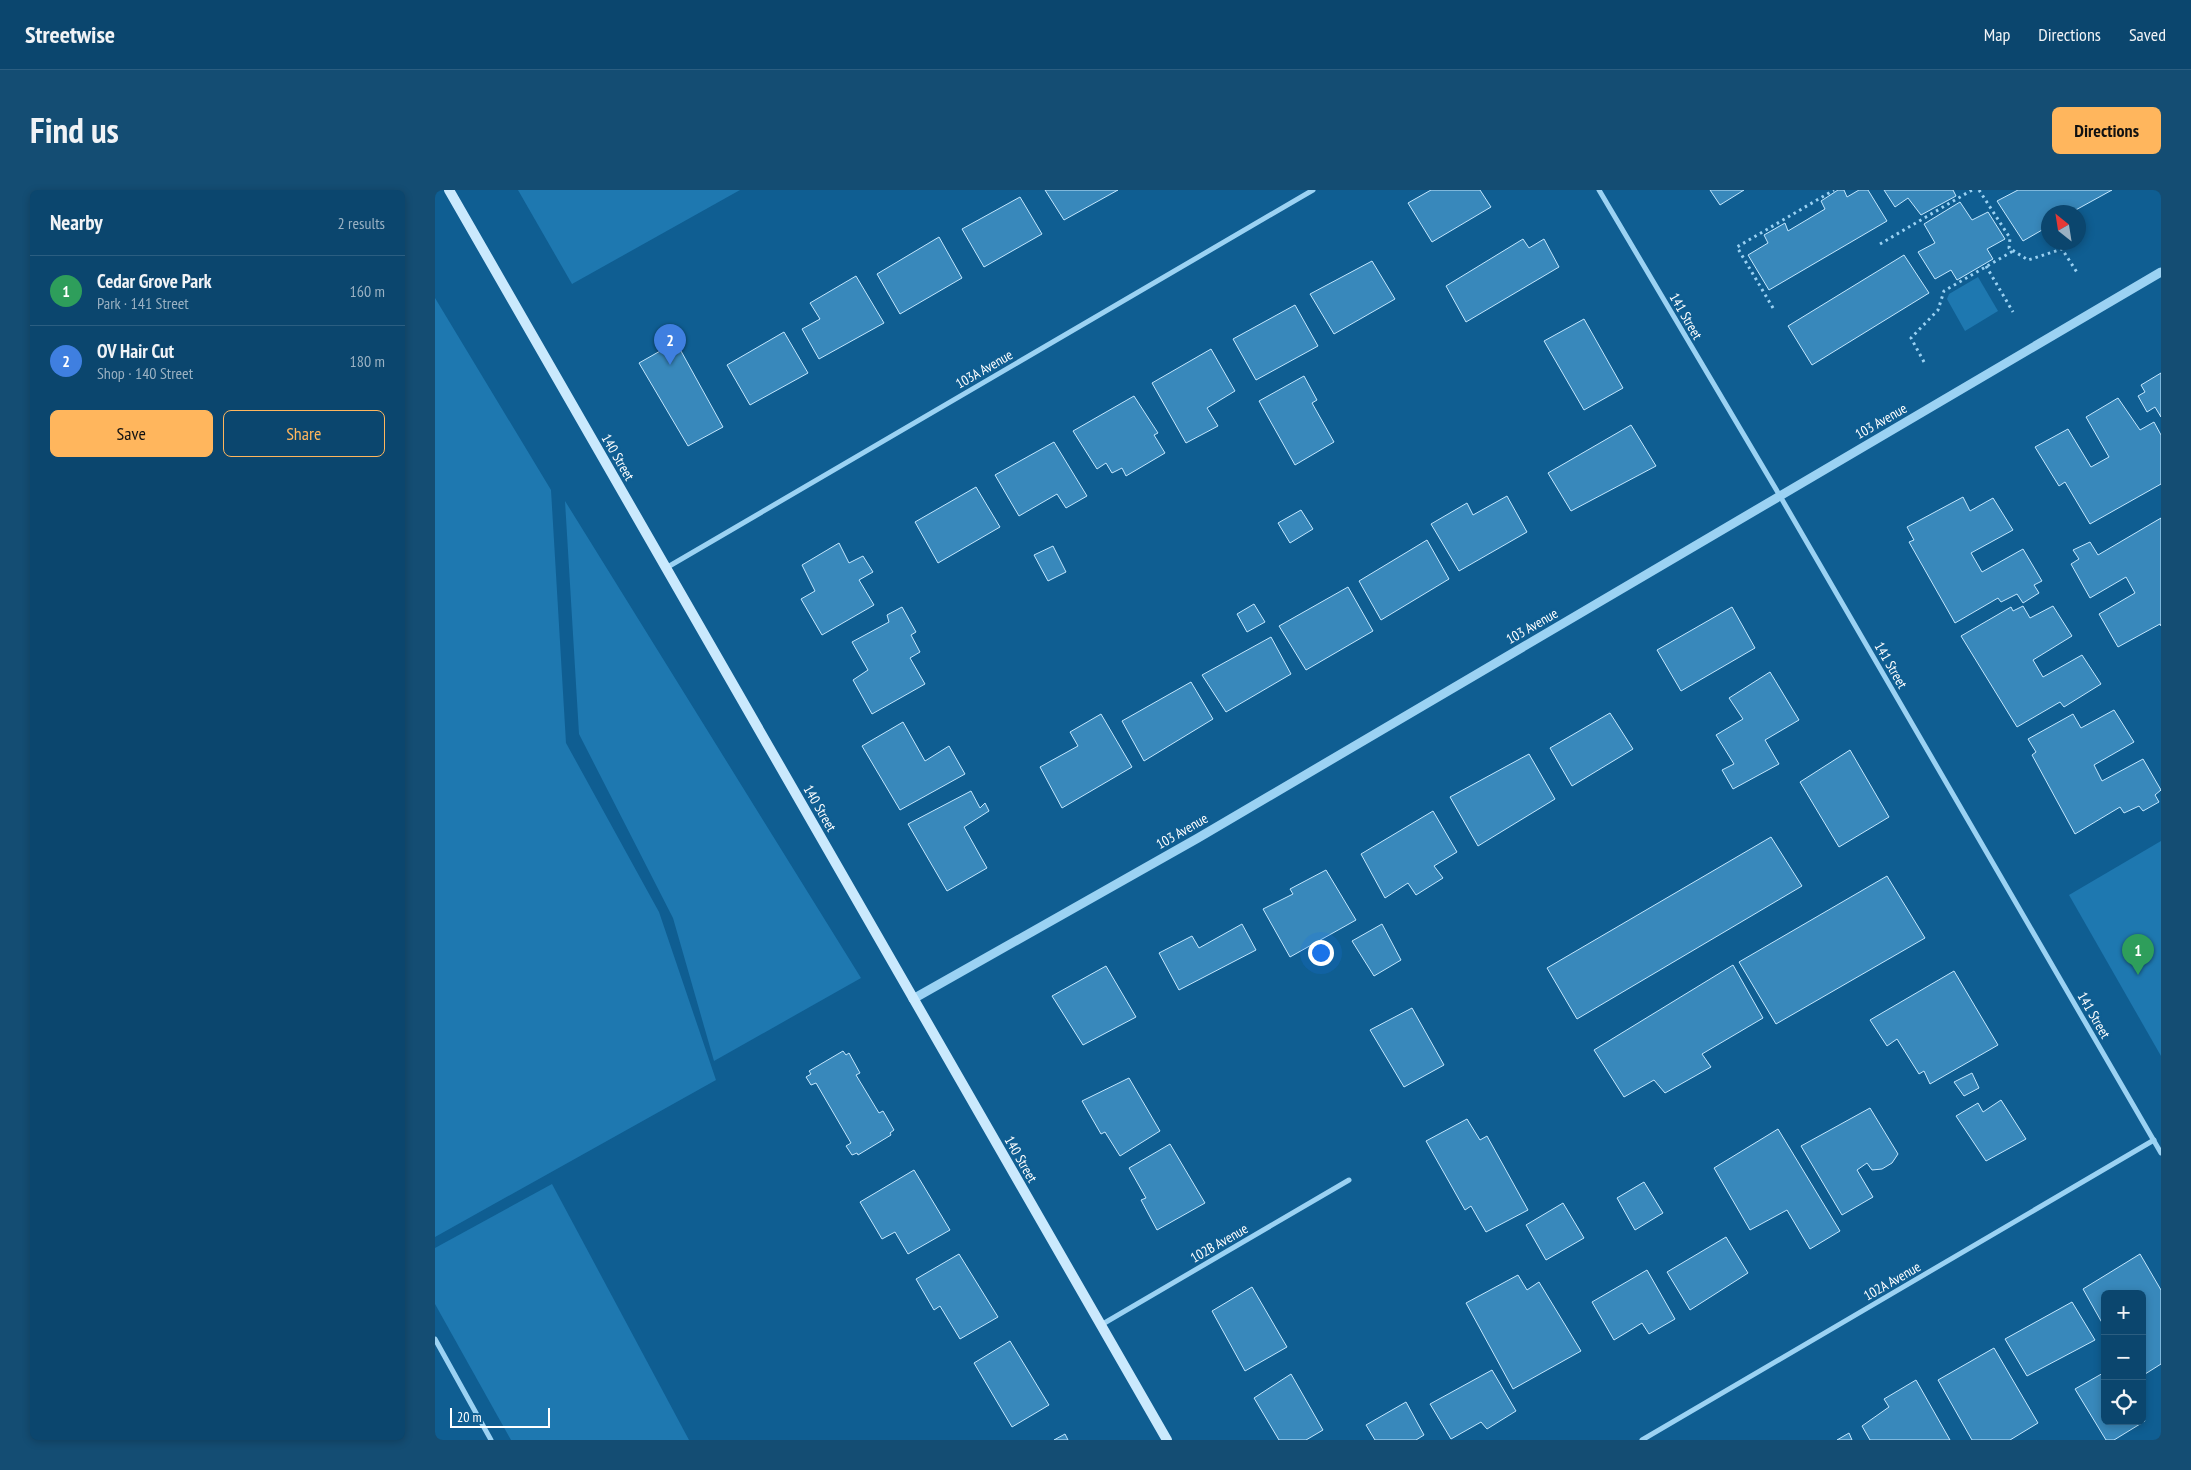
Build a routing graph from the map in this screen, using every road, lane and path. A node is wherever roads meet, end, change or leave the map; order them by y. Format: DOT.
graph roads {
  1 [pos="449,190"];
  2 [pos="1313,190"];
  3 [pos="1599,190"];
  4 [pos="1834,190"];
  5 [pos="1972,190"];
  6 [pos="1979,190"];
  7 [pos="1880,244"];
  8 [pos="2013,251"];
  9 [pos="1986,266"];
  10 [pos="2161,272"];
  11 [pos="2078,274"];
  12 [pos="1773,308"];
  13 [pos="2013,312"];
  14 [pos="1924,362"];
  15 [pos="1780,496"];
  16 [pos="666,568"];
  17 [pos="913,999"];
  18 [pos="2153,1140"];
  19 [pos="2161,1153"];
  20 [pos="1349,1180"];
  21 [pos="1101,1325"];
  22 [pos="435,1338"];
  23 [pos="491,1440"];
  24 [pos="1167,1440"];
  25 [pos="1642,1440"];
  1 -- 16 [label="main road, 140 Street"];
  2 -- 16 [label="street, 103A Avenue"];
  3 -- 15 [label="street, 141 Street"];
  4 -- 12 [label="path"];
  5 -- 7 [label="path"];
  6 -- 8 [label="path"];
  8 -- 9 [label="path"];
  8 -- 11 [label="path"];
  9 -- 13 [label="path"];
  9 -- 14 [label="path"];
  10 -- 15 [label="street, 103 Avenue"];
  15 -- 17 [label="street, 103 Avenue"];
  15 -- 18 [label="street, 141 Street"];
  16 -- 17 [label="main road, 140 Street"];
  17 -- 21 [label="main road, 140 Street"];
  18 -- 19 [label="street, 141 Street"];
  18 -- 25 [label="street, 102A Avenue"];
  20 -- 21 [label="street, 102B Avenue"];
  21 -- 24 [label="main road, 140 Street"];
  22 -- 23 [label="street"];
}
